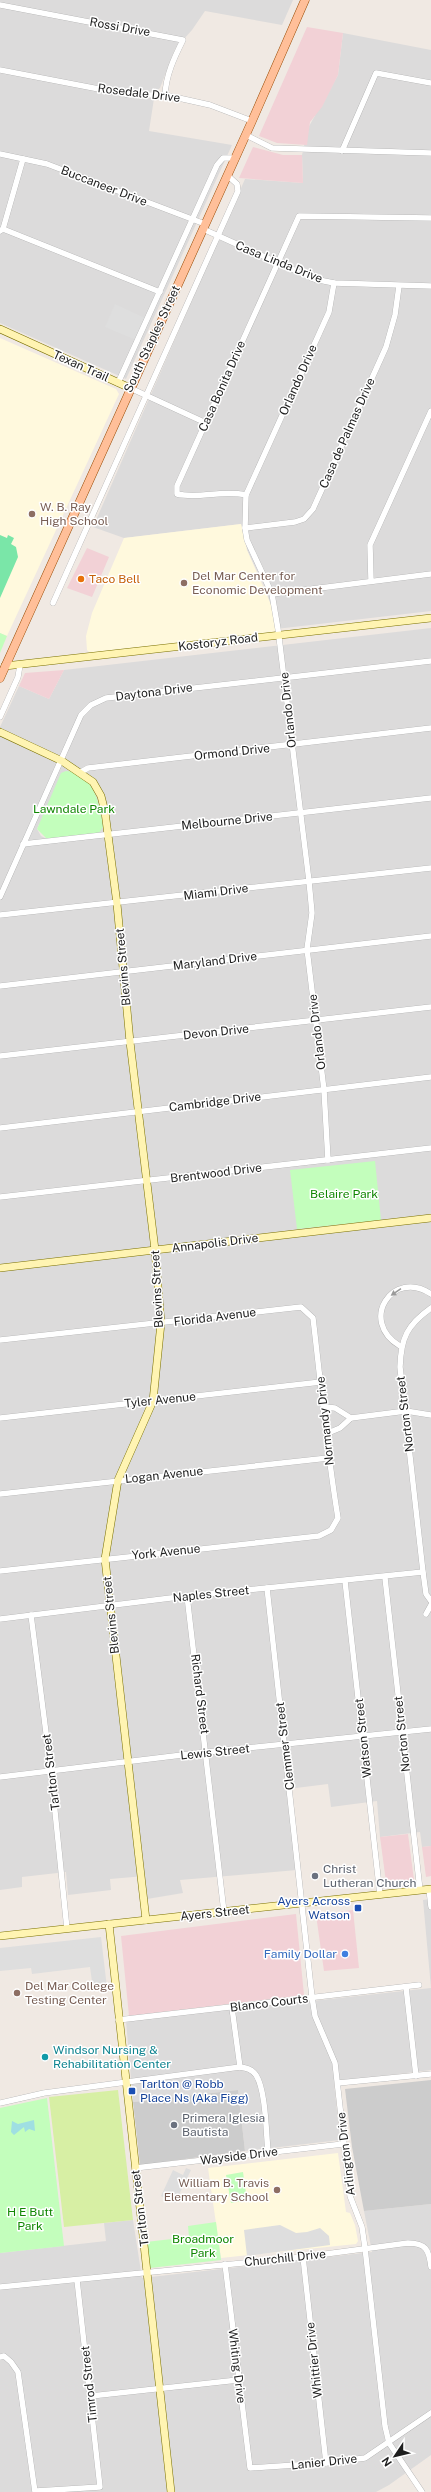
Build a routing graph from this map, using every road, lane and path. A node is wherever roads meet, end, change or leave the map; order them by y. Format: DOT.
graph roads {
  1 [pos="305,0"];
  2 [pos="0,5"];
  3 [pos="0,70"];
  4 [pos="431,83"];
  5 [pos="165,95"];
  6 [pos="252,121"];
  7 [pos="246,135"];
  8 [pos="342,151"];
  9 [pos="0,154"];
  10 [pos="431,154"];
  11 [pos="236,158"];
  12 [pos="23,159"];
  13 [pos="228,175"];
  14 [pos="431,218"];
  15 [pos="193,219"];
  16 [pos="204,227"];
  17 [pos="2,230"];
  18 [pos="218,236"];
  19 [pos="276,264"];
  20 [pos="334,283"];
  21 [pos="399,286"];
  22 [pos="431,286"];
  23 [pos="160,292"];
  24 [pos="0,329"];
  25 [pos="118,383"];
  26 [pos="130,388"];
  27 [pos="146,396"];
  28 [pos="431,411"];
  29 [pos="206,423"];
  30 [pos="246,495"];
  31 [pos="245,528"];
  32 [pos="431,574"];
  33 [pos="371,580"];
  34 [pos="272,594"];
  35 [pos="53,603"];
  36 [pos="431,618"];
  37 [pos="279,634"];
  38 [pos="431,660"];
  39 [pos="20,665"];
  40 [pos="5,666"];
  41 [pos="285,676"];
  42 [pos="0,678"];
  43 [pos="0,717"];
  44 [pos="431,728"];
  45 [pos="0,732"];
  46 [pos="292,745"];
  47 [pos="62,761"];
  48 [pos="81,772"];
  49 [pos="431,798"];
  50 [pos="301,813"];
  51 [pos="108,833"];
  52 [pos="23,844"];
  53 [pos="431,868"];
  54 [pos="309,881"];
  55 [pos="0,897"];
  56 [pos="117,904"];
  57 [pos="0,916"];
  58 [pos="431,936"];
  59 [pos="307,950"];
  60 [pos="124,972"];
  61 [pos="0,986"];
  62 [pos="431,1007"];
  63 [pos="316,1021"];
  64 [pos="130,1042"];
  65 [pos="0,1056"];
  66 [pos="431,1077"];
  67 [pos="324,1090"];
  68 [pos="138,1111"];
  69 [pos="0,1128"];
  70 [pos="431,1148"];
  71 [pos="328,1160"];
  72 [pos="148,1181"];
  73 [pos="0,1197"];
  74 [pos="431,1218"];
  75 [pos="155,1250"];
  76 [pos="0,1268"];
  77 [pos="431,1294"];
  78 [pos="431,1308"];
  79 [pos="308,1312"];
  80 [pos="161,1323"];
  81 [pos="0,1340"];
  82 [pos="400,1346"];
  83 [pos="321,1382"];
  84 [pos="153,1401"];
  85 [pos="324,1406"];
  86 [pos="406,1410"];
  87 [pos="431,1415"];
  88 [pos="0,1418"];
  89 [pos="351,1418"];
  90 [pos="328,1433"];
  91 [pos="328,1458"];
  92 [pos="118,1480"];
  93 [pos="0,1494"];
  94 [pos="331,1530"];
  95 [pos="105,1559"];
  96 [pos="0,1572"];
  97 [pos="423,1572"];
  98 [pos="385,1578"];
  99 [pos="345,1581"];
  100 [pos="267,1588"];
  101 [pos="187,1596"];
  102 [pos="431,1601"];
  103 [pos="109,1606"];
  104 [pos="431,1606"];
  105 [pos="426,1614"];
  106 [pos="31,1615"];
  107 [pos="0,1619"];
  108 [pos="431,1729"];
  109 [pos="402,1732"];
  110 [pos="363,1736"];
  111 [pos="285,1746"];
  112 [pos="207,1752"];
  113 [pos="128,1763"];
  114 [pos="51,1772"];
  115 [pos="0,1777"];
  116 [pos="430,1889"];
  117 [pos="420,1890"];
  118 [pos="380,1895"];
  119 [pos="303,1903"];
  120 [pos="431,1907"];
  121 [pos="224,1912"];
  122 [pos="146,1920"];
  123 [pos="109,1924"];
  124 [pos="67,1929"];
  125 [pos="0,1936"];
  126 [pos="419,1985"];
  127 [pos="406,1987"];
  128 [pos="312,1997"];
  129 [pos="232,2008"];
  130 [pos="118,2020"];
  131 [pos="240,2067"];
  132 [pos="431,2074"];
  133 [pos="416,2076"];
  134 [pos="125,2082"];
  135 [pos="338,2084"];
  136 [pos="0,2103"];
  137 [pos="344,2144"];
  138 [pos="268,2152"];
  139 [pos="135,2168"];
  140 [pos="366,2248"];
  141 [pos="303,2257"];
  142 [pos="225,2264"];
  143 [pos="431,2267"];
  144 [pos="147,2273"];
  145 [pos="77,2280"];
  146 [pos="0,2287"];
  147 [pos="0,2357"];
  148 [pos="238,2380"];
  149 [pos="161,2390"];
  150 [pos="91,2396"];
  151 [pos="431,2412"];
  152 [pos="389,2443"];
  153 [pos="326,2463"];
  154 [pos="250,2468"];
  155 [pos="35,2492"];
  156 [pos="171,2492"];
  157 [pos="422,2492"];
  1 -- 6 [label="main road, South Staples Street"];
  2 -- 5 [label="street, Rossi Drive"];
  3 -- 5 [label="street, Rosedale Drive"];
  4 -- 8 [label="street"];
  5 -- 6 [label="street, Rosedale Drive"];
  6 -- 7 [label="main road, South Staples Street"];
  7 -- 8 [label="street"];
  7 -- 11 [label="main road, South Staples Street"];
  8 -- 10 [label="street"];
  9 -- 12 [label="street, Buccaneer Drive"];
  11 -- 13 [label="main road, South Staples Street"];
  11 -- 15 [label="street"];
  12 -- 15 [label="street, Buccaneer Drive"];
  12 -- 17 [label="street"];
  13 -- 16 [label="main road, South Staples Street"];
  13 -- 18 [label="street"];
  14 -- 19 [label="street, Casa Bonita Drive"];
  15 -- 16 [label="street, Buccaneer Drive"];
  15 -- 23 [label="street"];
  16 -- 18 [label="street, Casa Linda Drive"];
  16 -- 26 [label="main road, South Staples Street"];
  17 -- 23 [label="street"];
  18 -- 19 [label="street, Casa Linda Drive"];
  18 -- 27 [label="street"];
  19 -- 20 [label="street, Casa Linda Drive"];
  19 -- 29 [label="street, Casa Bonita Drive"];
  20 -- 21 [label="street, Casa Linda Drive"];
  20 -- 30 [label="street, Orlando Drive"];
  21 -- 22 [label="street, Casa Linda Drive"];
  21 -- 31 [label="street, Casa de Palmas Drive"];
  23 -- 25 [label="street"];
  24 -- 25 [label="street, Texan Trail"];
  25 -- 26 [label="street, Texan Trail"];
  26 -- 27 [label="street, Texan Trail"];
  26 -- 40 [label="main road, South Staples Street"];
  27 -- 29 [label="street, Texan Trail"];
  27 -- 35 [label="street"];
  28 -- 33 [label="street"];
  29 -- 30 [label="street, Casa Bonita Drive"];
  30 -- 31 [label="street, Orlando Drive"];
  31 -- 34 [label="street, Orlando Drive"];
  32 -- 33 [label="street"];
  33 -- 34 [label="street"];
  34 -- 37 [label="street, Orlando Drive"];
  36 -- 37 [label="street, Kostoryz Road"];
  37 -- 39 [label="street, Kostoryz Road"];
  37 -- 41 [label="street, Orlando Drive"];
  38 -- 41 [label="street, Daytona Drive"];
  39 -- 40 [label="street, Kostoryz Road"];
  39 -- 43 [label="street"];
  40 -- 42 [label="main road, South Staples Street"];
  41 -- 46 [label="street, Orlando Drive"];
  41 -- 47 [label="street, Daytona Drive"];
  44 -- 46 [label="street, Ormond Drive"];
  45 -- 47 [label="street, Blevins Street"];
  46 -- 48 [label="street, Ormond Drive"];
  46 -- 50 [label="street, Orlando Drive"];
  47 -- 48 [label="street, Blevins Street"];
  47 -- 52 [label="street, Daytona Drive"];
  48 -- 51 [label="street, Blevins Street"];
  49 -- 50 [label="street, Melbourne Drive"];
  50 -- 51 [label="street, Melbourne Drive"];
  50 -- 54 [label="street, Orlando Drive"];
  51 -- 52 [label="street, Melbourne Drive"];
  51 -- 56 [label="street, Blevins Street"];
  52 -- 55 [label="street, Daytona Drive"];
  53 -- 54 [label="street, Miami Drive"];
  54 -- 56 [label="street, Miami Drive"];
  54 -- 59 [label="street, Orlando Drive"];
  56 -- 57 [label="street, Miami Drive"];
  56 -- 60 [label="street, Blevins Street"];
  58 -- 59 [label="street, Maryland Drive"];
  59 -- 60 [label="street, Maryland Drive"];
  59 -- 63 [label="street, Orlando Drive"];
  60 -- 61 [label="street, Maryland Drive"];
  60 -- 64 [label="street, Blevins Street"];
  62 -- 63 [label="street, Devon Drive"];
  63 -- 64 [label="street, Devon Drive"];
  63 -- 67 [label="street, Orlando Drive"];
  64 -- 65 [label="street, Devon Drive"];
  64 -- 68 [label="street, Blevins Street"];
  66 -- 67 [label="street, Cambridge Drive"];
  67 -- 68 [label="street, Cambridge Drive"];
  67 -- 71 [label="street, Orlando Drive"];
  68 -- 69 [label="street, Cambridge Drive"];
  68 -- 72 [label="street, Blevins Street"];
  70 -- 71 [label="street, Brentwood Drive"];
  71 -- 72 [label="street, Brentwood Drive"];
  72 -- 73 [label="street, Brentwood Drive"];
  72 -- 75 [label="street, Blevins Street"];
  74 -- 75 [label="street, Annapolis Drive"];
  75 -- 76 [label="street, Annapolis Drive"];
  75 -- 80 [label="street, Blevins Street"];
  77 -- 82 [label="street, one-way"];
  78 -- 82 [label="street, Norton Street"];
  79 -- 80 [label="street, Florida Avenue"];
  79 -- 83 [label="street, Normandy Drive"];
  80 -- 81 [label="street, Florida Avenue"];
  80 -- 84 [label="street, Blevins Street"];
  82 -- 86 [label="street, Norton Street"];
  83 -- 84 [label="street, Tyler Avenue"];
  83 -- 85 [label="street, Normandy Drive"];
  84 -- 88 [label="street, Tyler Avenue"];
  84 -- 92 [label="street, Blevins Street"];
  85 -- 89 [label="street"];
  85 -- 90 [label="street, Normandy Drive"];
  86 -- 87 [label="street"];
  86 -- 89 [label="street"];
  86 -- 97 [label="street, Norton Street"];
  89 -- 90 [label="street"];
  90 -- 91 [label="street, Normandy Drive"];
  91 -- 92 [label="street, Logan Avenue"];
  91 -- 94 [label="street, Normandy Drive"];
  92 -- 93 [label="street, Logan Avenue"];
  92 -- 95 [label="street, Blevins Street"];
  94 -- 95 [label="street, York Avenue"];
  95 -- 96 [label="street, York Avenue"];
  95 -- 103 [label="street, Blevins Street"];
  97 -- 98 [label="street, Naples Street"];
  97 -- 102 [label="street, Norton Street"];
  98 -- 99 [label="street, Naples Street"];
  98 -- 109 [label="street, Norton Street"];
  99 -- 100 [label="street, Naples Street"];
  99 -- 110 [label="street, Watson Street"];
  100 -- 101 [label="street, Naples Street"];
  100 -- 111 [label="street, Clemmer Street"];
  101 -- 103 [label="street, Naples Street"];
  101 -- 112 [label="street, Richard Street"];
  103 -- 106 [label="street, Naples Street"];
  103 -- 113 [label="street, Blevins Street"];
  104 -- 105 [label="street"];
  106 -- 107 [label="street, Naples Street"];
  106 -- 114 [label="street, Tarlton Street"];
  108 -- 109 [label="street, Lewis Street"];
  109 -- 110 [label="street, Lewis Street"];
  109 -- 117 [label="street, Norton Street"];
  110 -- 111 [label="street, Lewis Street"];
  110 -- 118 [label="street, Watson Street"];
  111 -- 112 [label="street, Lewis Street"];
  111 -- 119 [label="street, Clemmer Street"];
  112 -- 113 [label="street, Lewis Street"];
  112 -- 121 [label="street, Richard Street"];
  113 -- 114 [label="street, Lewis Street"];
  113 -- 122 [label="street, Blevins Street"];
  114 -- 115 [label="street, Lewis Street"];
  114 -- 124 [label="street, Tarlton Street"];
  116 -- 117 [label="street, Ayers Street"];
  116 -- 120 [label="street"];
  117 -- 118 [label="street, Ayers Street"];
  118 -- 119 [label="street, Ayers Street"];
  119 -- 121 [label="street, Ayers Street"];
  119 -- 128 [label="street, Arlington Drive"];
  121 -- 122 [label="street, Ayers Street"];
  122 -- 123 [label="street, Ayers Street"];
  123 -- 124 [label="street, Ayers Street"];
  123 -- 130 [label="street, Tarlton Street"];
  124 -- 125 [label="street, Ayers Street"];
  126 -- 127 [label="street, Blanco Courts"];
  127 -- 128 [label="street, Blanco Courts"];
  127 -- 133 [label="street"];
  128 -- 129 [label="street, Blanco Courts"];
  128 -- 135 [label="street, Arlington Drive"];
  129 -- 130 [label="street, Blanco Courts"];
  129 -- 131 [label="street"];
  130 -- 134 [label="street, Tarlton Street"];
  131 -- 134 [label="street"];
  131 -- 138 [label="street"];
  132 -- 133 [label="street"];
  133 -- 135 [label="street"];
  134 -- 136 [label="street"];
  134 -- 139 [label="street, Tarlton Street"];
  135 -- 137 [label="street, Arlington Drive"];
  137 -- 138 [label="street, Wayside Drive"];
  137 -- 140 [label="street, Arlington Drive"];
  138 -- 139 [label="street, Wayside Drive"];
  139 -- 144 [label="street, Tarlton Street"];
  140 -- 141 [label="street, Churchill Drive"];
  140 -- 143 [label="street, Churchill Drive"];
  140 -- 152 [label="street, Arlington Drive"];
  141 -- 142 [label="street, Churchill Drive"];
  141 -- 153 [label="street, Whittier Drive"];
  142 -- 144 [label="street, Churchill Drive"];
  142 -- 148 [label="street, Whiting Drive"];
  144 -- 145 [label="street, Churchill Drive"];
  144 -- 149 [label="street, Tarlton Street"];
  145 -- 146 [label="street, Churchill Drive"];
  145 -- 150 [label="street, Timrod Street"];
  147 -- 155 [label="street"];
  148 -- 149 [label="street"];
  148 -- 154 [label="street, Whiting Drive"];
  149 -- 150 [label="street"];
  149 -- 156 [label="street, Tarlton Street"];
  150 -- 155 [label="street, Timrod Street"];
  151 -- 152 [label="street, Lanier Drive"];
  152 -- 153 [label="street, Lanier Drive"];
  152 -- 157 [label="street, Arlington Drive"];
  153 -- 154 [label="street, Lanier Drive"];
}
